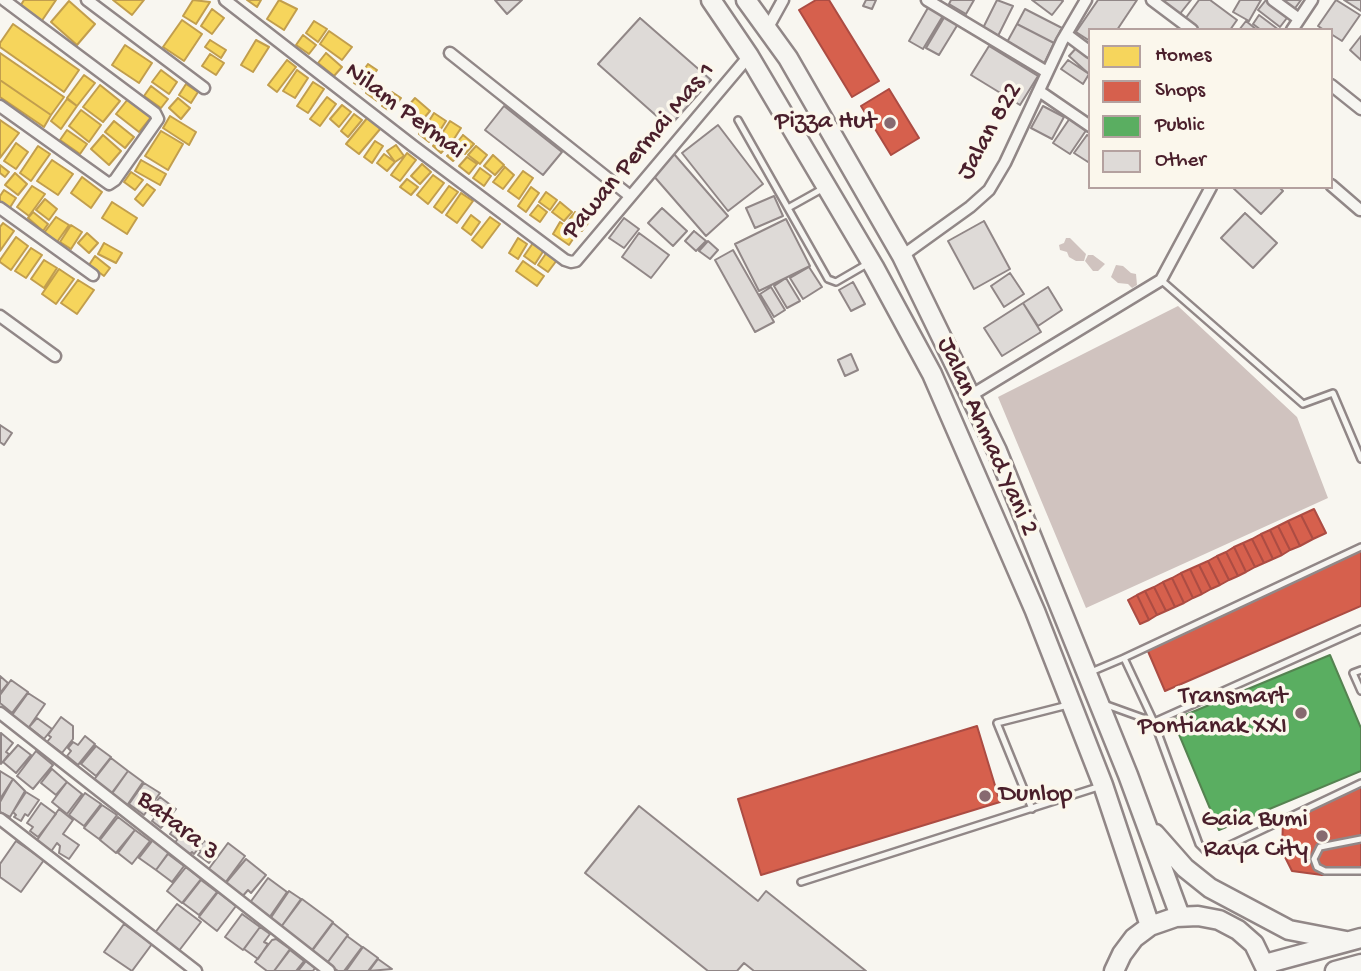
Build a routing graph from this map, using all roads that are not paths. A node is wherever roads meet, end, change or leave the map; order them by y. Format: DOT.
graph roads {
  1 [pos="4,0"];
  2 [pos="87,0"];
  3 [pos="225,0"];
  4 [pos="711,0"];
  5 [pos="746,0"];
  6 [pos="783,0"];
  7 [pos="928,0"];
  8 [pos="1086,0"];
  9 [pos="1152,0"];
  10 [pos="1273,0"];
  11 [pos="1312,0"];
  12 [pos="1299,19"];
  13 [pos="1189,28"];
  14 [pos="1293,28"];
  15 [pos="767,29"];
  16 [pos="1066,34"];
  17 [pos="1088,50"];
  18 [pos="450,53"];
  19 [pos="749,56"];
  20 [pos="1047,72"];
  21 [pos="1333,87"];
  22 [pos="204,88"];
  23 [pos="1039,91"];
  24 [pos="0,106"];
  25 [pos="1361,109"];
  26 [pos="738,120"];
  27 [pos="1088,125"];
  28 [pos="825,187"];
  29 [pos="1333,187"];
  30 [pos="1210,189"];
  31 [pos="630,196"];
  32 [pos="0,208"];
  33 [pos="788,208"];
  34 [pos="1360,210"];
  35 [pos="560,255"];
  36 [pos="902,256"];
  37 [pos="871,262"];
  38 [pos="93,275"];
  39 [pos="1161,280"];
  40 [pos="0,316"];
  41 [pos="55,356"];
  42 [pos="970,396"];
  43 [pos="1361,459"];
  44 [pos="1361,547"];
  45 [pos="1361,629"];
  46 [pos="1124,658"];
  47 [pos="1361,670"];
  48 [pos="1087,673"];
  49 [pos="1361,691"];
  50 [pos="1099,702"];
  51 [pos="1071,704"];
  52 [pos="0,713"];
  53 [pos="1154,722"];
  54 [pos="1361,783"];
  55 [pos="1103,785"];
  56 [pos="1031,809"];
  57 [pos="0,819"];
  58 [pos="1147,823"];
  59 [pos="1361,839"];
  60 [pos="1361,871"];
  61 [pos="801,882"];
  62 [pos="1180,916"];
  63 [pos="1150,926"];
  64 [pos="1353,940"];
  65 [pos="1266,968"];
  66 [pos="197,971"];
  67 [pos="329,971"];
  68 [pos="1114,971"];
  1 -- 24 [label="street"];
  2 -- 22 [label="street"];
  3 -- 35 [label="street, Nilam Permai"];
  4 -- 19 [label="highway, Jalan Ahmad Yani 2"];
  5 -- 15 [label="highway, Jalan Ahmad Yani 2"];
  6 -- 15 [label="street"];
  7 -- 20 [label="street"];
  8 -- 16 [label="street, Jalan 822"];
  9 -- 13 [label="street"];
  10 -- 12 [label="street"];
  11 -- 12 [label="street"];
  12 -- 14 [label="street"];
  15 -- 36 [label="highway, Jalan Ahmad Yani 2"];
  16 -- 17 [label="street"];
  16 -- 20 [label="street, Jalan 822"];
  18 -- 31 [label="street"];
  19 -- 28 [label="highway, Jalan Ahmad Yani 2"];
  19 -- 31 [label="street, Pawan Permai Mas 1"];
  20 -- 23 [label="street, Jalan 822"];
  21 -- 25 [label="street"];
  23 -- 27 [label="street"];
  23 -- 36 [label="street, Jalan 822"];
  26 -- 33 [label="lane"];
  28 -- 33 [label="lane"];
  28 -- 37 [label="highway, Jalan Ahmad Yani 2"];
  29 -- 34 [label="street"];
  30 -- 39 [label="street"];
  31 -- 35 [label="street, Pawan Permai Mas 1"];
  32 -- 38 [label="street"];
  33 -- 37 [label="lane"];
  36 -- 42 [label="highway, Jalan Ahmad Yani 2"];
  37 -- 51 [label="highway, Jalan Ahmad Yani 2"];
  39 -- 42 [label="street"];
  39 -- 43 [label="lane"];
  40 -- 41 [label="street"];
  42 -- 48 [label="highway, Jalan Ahmad Yani 2"];
  44 -- 46 [label="lane"];
  45 -- 53 [label="lane"];
  46 -- 48 [label="lane"];
  46 -- 53 [label="lane"];
  47 -- 49 [label="lane"];
  48 -- 50 [label="highway, Jalan Ahmad Yani 2"];
  50 -- 53 [label="lane"];
  50 -- 58 [label="highway, Jalan Ahmad Yani 2"];
  51 -- 55 [label="highway, Jalan Ahmad Yani 2"];
  51 -- 56 [label="lane"];
  52 -- 67 [label="street, Batara 3"];
  53 -- 54 [label="lane"];
  55 -- 56 [label="lane"];
  55 -- 63 [label="highway, Jalan Ahmad Yani 2"];
  56 -- 61 [label="lane"];
  57 -- 66 [label="street"];
  58 -- 62 [label="highway, Jalan Ahmad Yani 2"];
  58 -- 64 [label="highway"];
  59 -- 60 [label="lane"];
  62 -- 63 [label="highway"];
  62 -- 65 [label="highway"];
  63 -- 68 [label="highway"];
  64 -- 65 [label="highway"];
}
